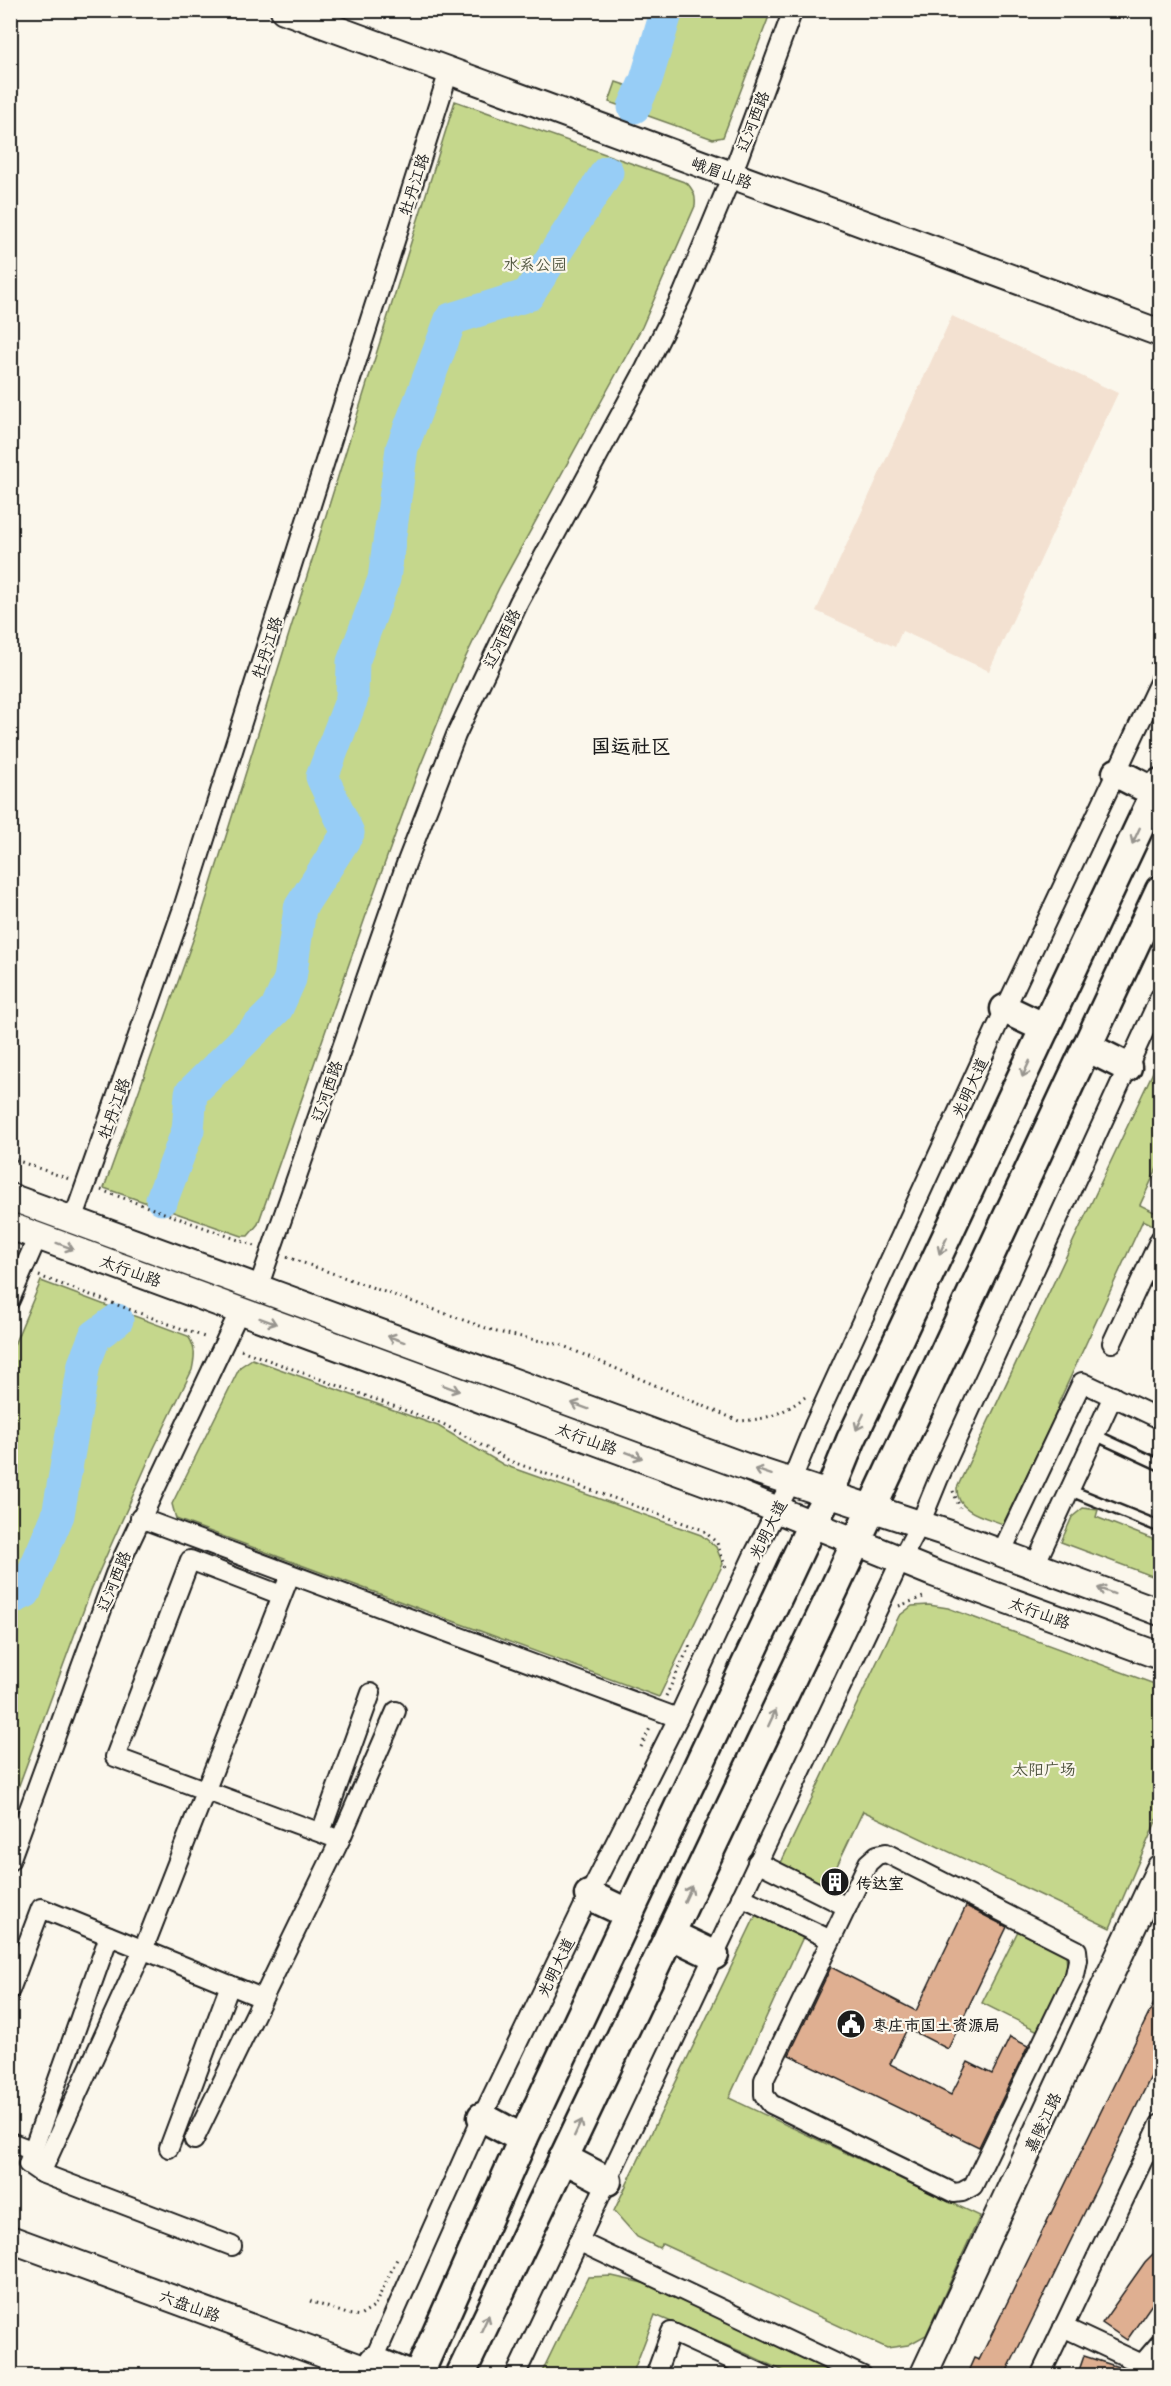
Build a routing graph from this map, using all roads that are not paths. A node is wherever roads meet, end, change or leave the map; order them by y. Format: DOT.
graph roads {
  1 [pos="284,10"];
  2 [pos="793,10"];
  3 [pos="329,18"];
  4 [pos="449,71"];
  5 [pos="732,175"];
  6 [pos="1161,333"];
  7 [pos="1161,680"];
  8 [pos="1117,773"];
  9 [pos="1158,788"];
  10 [pos="1161,890"];
  11 [pos="1161,997"];
  12 [pos="1005,1009"];
  13 [pos="1045,1028"];
  14 [pos="1087,1047"];
  15 [pos="1127,1066"];
  16 [pos="10,1197"];
  17 [pos="73,1220"];
  18 [pos="10,1226"];
  19 [pos="38,1236"];
  20 [pos="1161,1239"];
  21 [pos="258,1288"];
  22 [pos="10,1300"];
  23 [pos="240,1311"];
  24 [pos="1112,1343"];
  25 [pos="1113,1396"];
  26 [pos="1161,1419"];
  27 [pos="1095,1435"];
  28 [pos="1161,1465"];
  29 [pos="791,1482"];
  30 [pos="1069,1490"];
  31 [pos="829,1494"];
  32 [pos="872,1508"];
  33 [pos="776,1509"];
  34 [pos="140,1518"];
  35 [pos="812,1524"];
  36 [pos="920,1524"];
  37 [pos="1161,1527"];
  38 [pos="856,1542"];
  39 [pos="1001,1553"];
  40 [pos="901,1560"];
  41 [pos="1035,1565"];
  42 [pos="290,1575"];
  43 [pos="281,1595"];
  44 [pos="1161,1612"];
  45 [pos="1161,1656"];
  46 [pos="371,1693"];
  47 [pos="396,1711"];
  48 [pos="678,1718"];
  49 [pos="205,1789"];
  50 [pos="321,1832"];
  51 [pos="340,1840"];
  52 [pos="10,1861"];
  53 [pos="757,1862"];
  54 [pos="1161,1868"];
  55 [pos="589,1895"];
  56 [pos="741,1897"];
  57 [pos="847,1907"];
  58 [pos="629,1914"];
  59 [pos="670,1934"];
  60 [pos="109,1935"];
  61 [pos="831,1940"];
  62 [pos="143,1950"];
  63 [pos="714,1955"];
  64 [pos="230,1985"];
  65 [pos="10,1990"];
  66 [pos="262,1998"];
  67 [pos="482,2117"];
  68 [pos="1161,2124"];
  69 [pos="523,2139"];
  70 [pos="195,2140"];
  71 [pos="10,2142"];
  72 [pos="170,2148"];
  73 [pos="31,2150"];
  74 [pos="563,2158"];
  75 [pos="41,2173"];
  76 [pos="607,2181"];
  77 [pos="10,2239"];
  78 [pos="578,2241"];
  79 [pos="232,2246"];
  80 [pos="1063,2327"];
  81 [pos="1161,2343"];
  82 [pos="370,2369"];
  83 [pos="1148,2370"];
  84 [pos="411,2376"];
  85 [pos="418,2376"];
  86 [pos="460,2376"];
  87 [pos="515,2376"];
  88 [pos="655,2376"];
  89 [pos="767,2376"];
  90 [pos="863,2376"];
  91 [pos="923,2376"];
  92 [pos="1040,2376"];
  1 -- 3 [label="main road, 峨眉山路"];
  2 -- 5 [label="street, 辽河西路"];
  3 -- 4 [label="main road, 峨眉山路"];
  4 -- 5 [label="main road, 峨眉山路"];
  4 -- 17 [label="street, 牡丹江路"];
  5 -- 6 [label="main road, 峨眉山路"];
  5 -- 21 [label="street, 辽河西路"];
  7 -- 8 [label="street, 光明大道"];
  8 -- 9 [label="main road"];
  8 -- 12 [label="street, 光明大道"];
  9 -- 13 [label="main road, one-way"];
  10 -- 14 [label="main road"];
  11 -- 15 [label="street"];
  12 -- 13 [label="main road"];
  12 -- 29 [label="street, 光明大道"];
  13 -- 31 [label="main road, one-way"];
  14 -- 15 [label="main road"];
  14 -- 32 [label="main road"];
  15 -- 36 [label="street"];
  16 -- 17 [label="main road, 太行山路"];
  17 -- 21 [label="main road, 太行山路"];
  18 -- 19 [label="main road, 太行山路"];
  19 -- 22 [label="street"];
  19 -- 23 [label="main road, 太行山路, one-way"];
  20 -- 24 [label="street"];
  29 -- 21 [label="main road, 太行山路, one-way"];
  23 -- 33 [label="main road, 太行山路, one-way"];
  23 -- 34 [label="street, 辽河西路"];
  25 -- 26 [label="street"];
  25 -- 27 [label="street"];
  25 -- 39 [label="street"];
  27 -- 28 [label="lane"];
  27 -- 30 [label="street"];
  29 -- 31 [label="main road, 太行山路"];
  29 -- 33 [label="street, 光明大道"];
  30 -- 37 [label="lane"];
  30 -- 41 [label="street"];
  31 -- 32 [label="main road, 太行山路"];
  31 -- 35 [label="main road"];
  32 -- 36 [label="main road, 太行山路"];
  32 -- 38 [label="main road"];
  33 -- 35 [label="main road, 太行山路"];
  33 -- 48 [label="street, 光明大道"];
  34 -- 42 [label="street"];
  34 -- 52 [label="street, 辽河西路"];
  35 -- 38 [label="main road, 太行山路"];
  35 -- 58 [label="main road"];
  36 -- 39 [label="main road, 太行山路"];
  36 -- 40 [label="street"];
  38 -- 40 [label="main road, 太行山路"];
  59 -- 38 [label="main road, one-way"];
  39 -- 41 [label="main road, 太行山路"];
  40 -- 45 [label="main road, 太行山路"];
  40 -- 53 [label="street"];
  44 -- 41 [label="main road, 太行山路, one-way"];
  42 -- 43 [label="street"];
  42 -- 48 [label="street"];
  43 -- 49 [label="street"];
  43 -- 49 [label="street"];
  46 -- 50 [label="street"];
  47 -- 51 [label="street"];
  48 -- 55 [label="street, 光明大道"];
  49 -- 50 [label="street"];
  49 -- 62 [label="street"];
  50 -- 51 [label="street"];
  51 -- 66 [label="street"];
  53 -- 56 [label="street"];
  53 -- 57 [label="street"];
  54 -- 91 [label="main road, 嘉陵江路"];
  55 -- 58 [label="main road"];
  55 -- 67 [label="street, 光明大道"];
  56 -- 61 [label="street"];
  56 -- 63 [label="street"];
  57 -- 61 [label="street"];
  57 -- 61 [label="street"];
  58 -- 69 [label="main road"];
  59 -- 63 [label="main road"];
  74 -- 59 [label="main road, one-way"];
  60 -- 62 [label="street"];
  60 -- 65 [label="street"];
  60 -- 73 [label="street"];
  62 -- 64 [label="street"];
  62 -- 75 [label="street"];
  63 -- 76 [label="street"];
  64 -- 66 [label="street"];
  64 -- 72 [label="street"];
  66 -- 70 [label="street"];
  67 -- 69 [label="main road"];
  67 -- 82 [label="street, 光明大道"];
  68 -- 80 [label="street"];
  69 -- 85 [label="main road"];
  71 -- 73 [label="street"];
  73 -- 75 [label="street"];
  74 -- 76 [label="main road"];
  86 -- 74 [label="main road, one-way"];
  75 -- 79 [label="street"];
  76 -- 78 [label="street"];
  77 -- 82 [label="main road, 六盘山路"];
  78 -- 87 [label="street"];
  78 -- 90 [label="street"];
  80 -- 83 [label="street"];
  80 -- 92 [label="street"];
  81 -- 83 [label="street"];
  82 -- 84 [label="main road"];
  88 -- 89 [label="street"];
}
